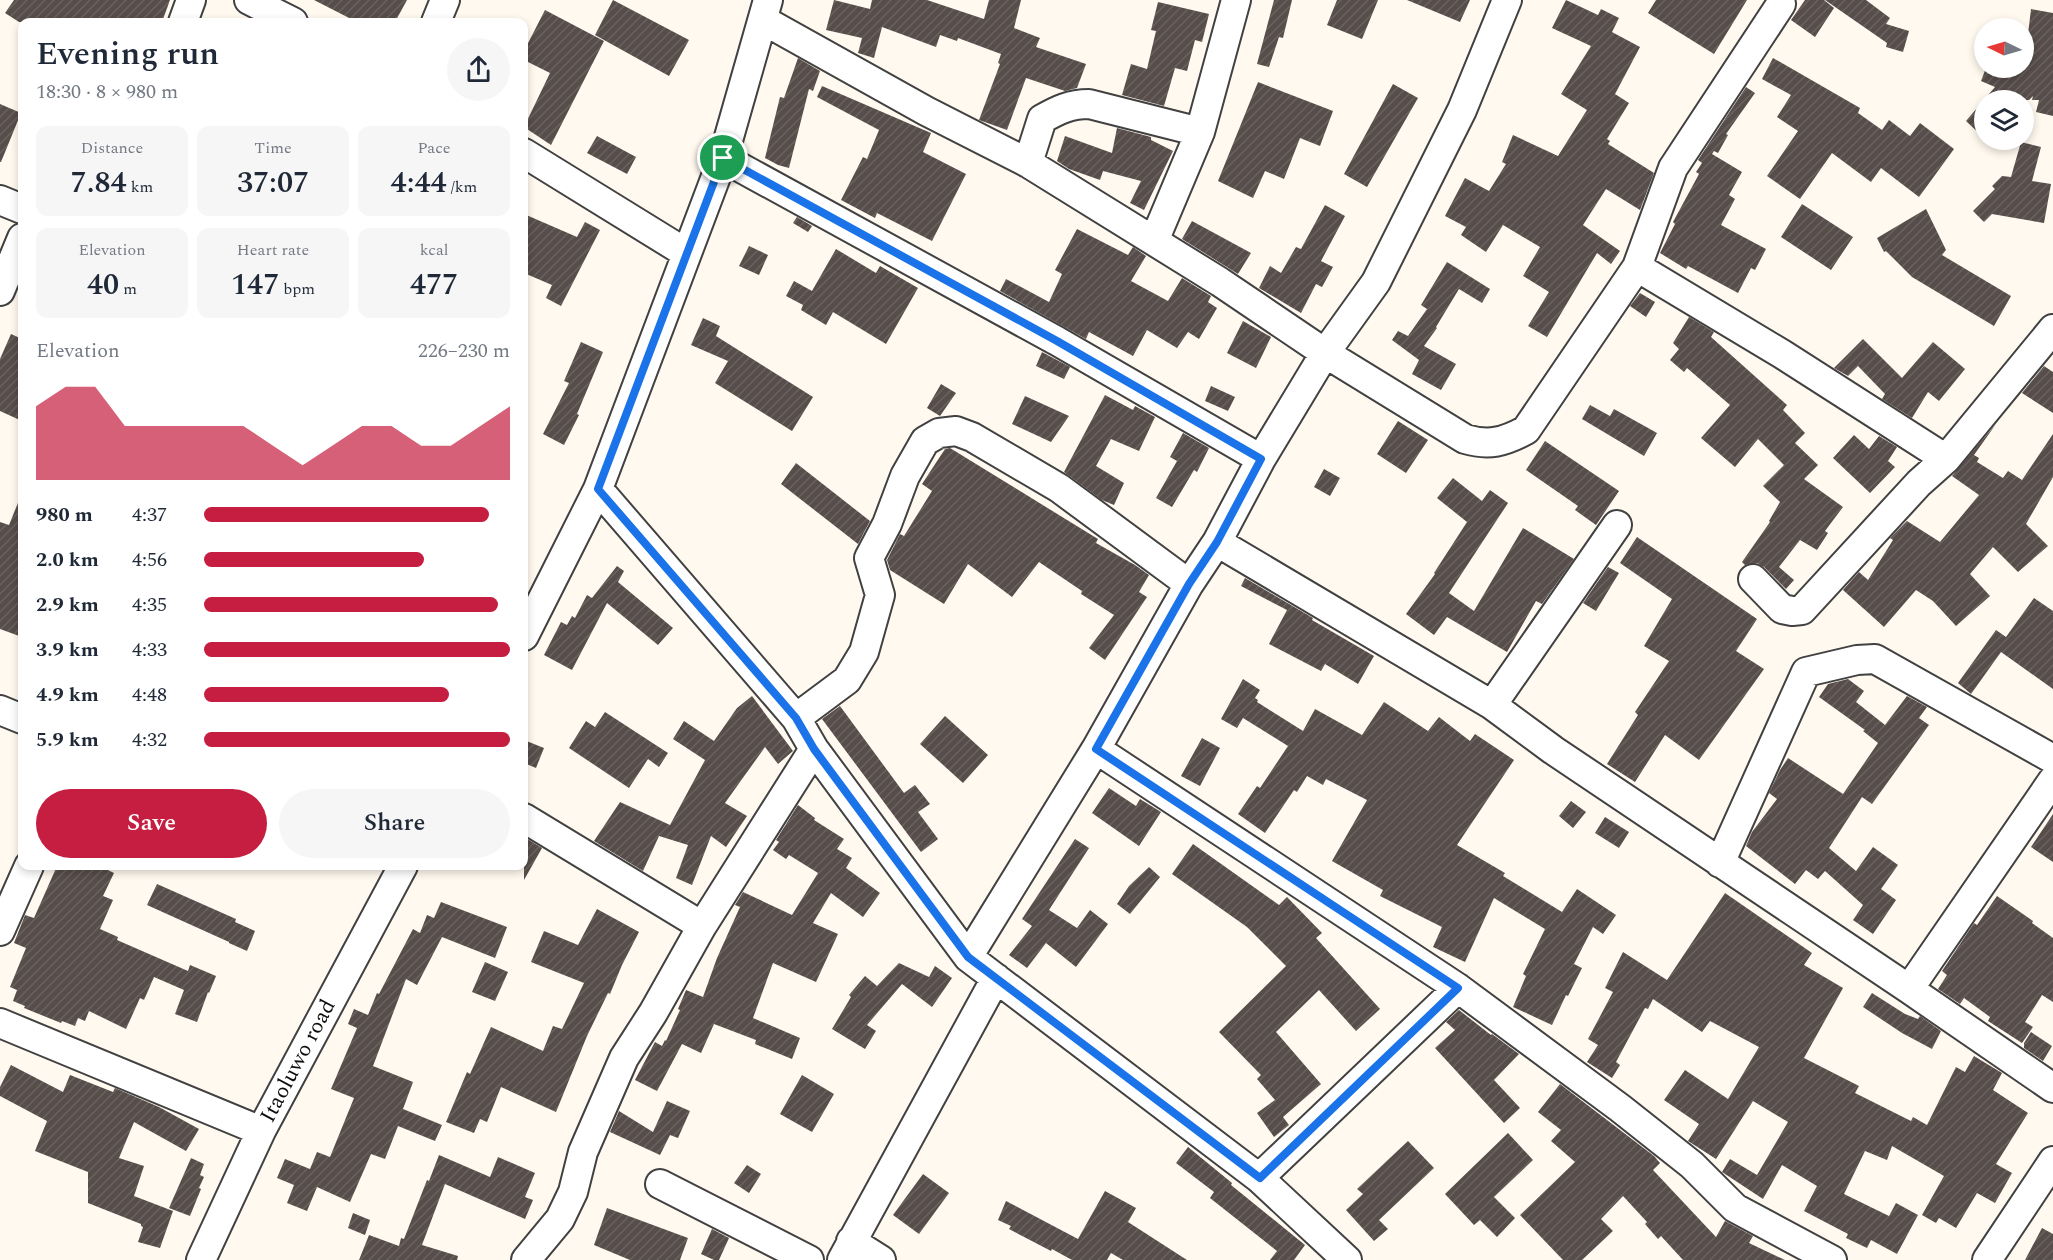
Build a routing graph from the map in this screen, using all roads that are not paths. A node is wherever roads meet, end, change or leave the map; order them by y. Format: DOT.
graph roads {
  1 [pos="191,0"];
  2 [pos="249,0"];
  3 [pos="445,0"];
  4 [pos="1236,0"];
  5 [pos="1507,0"];
  6 [pos="1781,4"];
  7 [pos="765,10"];
  8 [pos="184,18"];
  9 [pos="285,18"];
  10 [pos="438,18"];
  11 [pos="1200,132"];
  12 [pos="528,155"];
  13 [pos="723,158"];
  14 [pos="1028,163"];
  15 [pos="0,200"];
  16 [pos="18,207"];
  17 [pos="1154,242"];
  18 [pos="18,248"];
  19 [pos="686,253"];
  20 [pos="1636,267"];
  21 [pos="0,291"];
  22 [pos="2053,329"];
  23 [pos="1325,353"];
  24 [pos="1261,459"];
  25 [pos="1946,459"];
  26 [pos="598,489"];
  27 [pos="1617,525"];
  28 [pos="1217,542"];
  29 [pos="1753,579"];
  30 [pos="1189,584"];
  31 [pos="528,628"];
  32 [pos="1492,705"];
  33 [pos="0,710"];
  34 [pos="18,717"];
  35 [pos="796,718"];
  36 [pos="814,749"];
  37 [pos="1096,749"];
  38 [pos="2053,759"];
  39 [pos="2053,780"];
  40 [pos="528,820"];
  41 [pos="1720,863"];
  42 [pos="26,870"];
  43 [pos="401,870"];
  44 [pos="702,926"];
  45 [pos="0,931"];
  46 [pos="968,957"];
  47 [pos="996,978"];
  48 [pos="1458,988"];
  49 [pos="1909,989"];
  50 [pos="0,1023"];
  51 [pos="2053,1088"];
  52 [pos="261,1131"];
  53 [pos="2053,1161"];
  54 [pos="1260,1178"];
  55 [pos="660,1184"];
  56 [pos="846,1251"];
  57 [pos="201,1260"];
  58 [pos="526,1260"];
  59 [pos="809,1260"];
  60 [pos="881,1260"];
  61 [pos="1347,1260"];
  62 [pos="1832,1260"];
  63 [pos="1987,1260"];
  1 -- 8 [label="street"];
  2 -- 9 [label="street"];
  3 -- 10 [label="street"];
  4 -- 11 [label="street"];
  5 -- 23 [label="street"];
  6 -- 20 [label="street"];
  7 -- 13 [label="street"];
  7 -- 14 [label="street"];
  11 -- 14 [label="street"];
  11 -- 17 [label="street"];
  12 -- 19 [label="street"];
  13 -- 19 [label="street"];
  13 -- 24 [label="street"];
  14 -- 17 [label="street"];
  15 -- 16 [label="street"];
  17 -- 23 [label="street"];
  18 -- 21 [label="street"];
  19 -- 26 [label="street"];
  20 -- 23 [label="street"];
  20 -- 25 [label="street"];
  22 -- 25 [label="street"];
  23 -- 24 [label="street"];
  24 -- 28 [label="street"];
  25 -- 29 [label="street"];
  26 -- 31 [label="street"];
  26 -- 35 [label="street"];
  27 -- 32 [label="street"];
  28 -- 30 [label="street"];
  28 -- 32 [label="street"];
  30 -- 35 [label="street"];
  30 -- 37 [label="street"];
  32 -- 41 [label="street"];
  33 -- 34 [label="street"];
  35 -- 36 [label="street"];
  36 -- 44 [label="street"];
  36 -- 46 [label="street"];
  37 -- 46 [label="street"];
  37 -- 48 [label="street"];
  38 -- 41 [label="street"];
  39 -- 49 [label="street"];
  40 -- 44 [label="street"];
  41 -- 49 [label="street"];
  42 -- 45 [label="street"];
  43 -- 52 [label="street, Itaoluwo road"];
  44 -- 58 [label="street"];
  46 -- 47 [label="street"];
  47 -- 54 [label="street"];
  47 -- 56 [label="street"];
  48 -- 54 [label="street"];
  48 -- 62 [label="street"];
  49 -- 51 [label="street"];
  50 -- 52 [label="street"];
  52 -- 57 [label="street, Itaoluwo road"];
  53 -- 63 [label="street"];
  54 -- 61 [label="street"];
  55 -- 59 [label="street"];
  56 -- 60 [label="street"];
}
